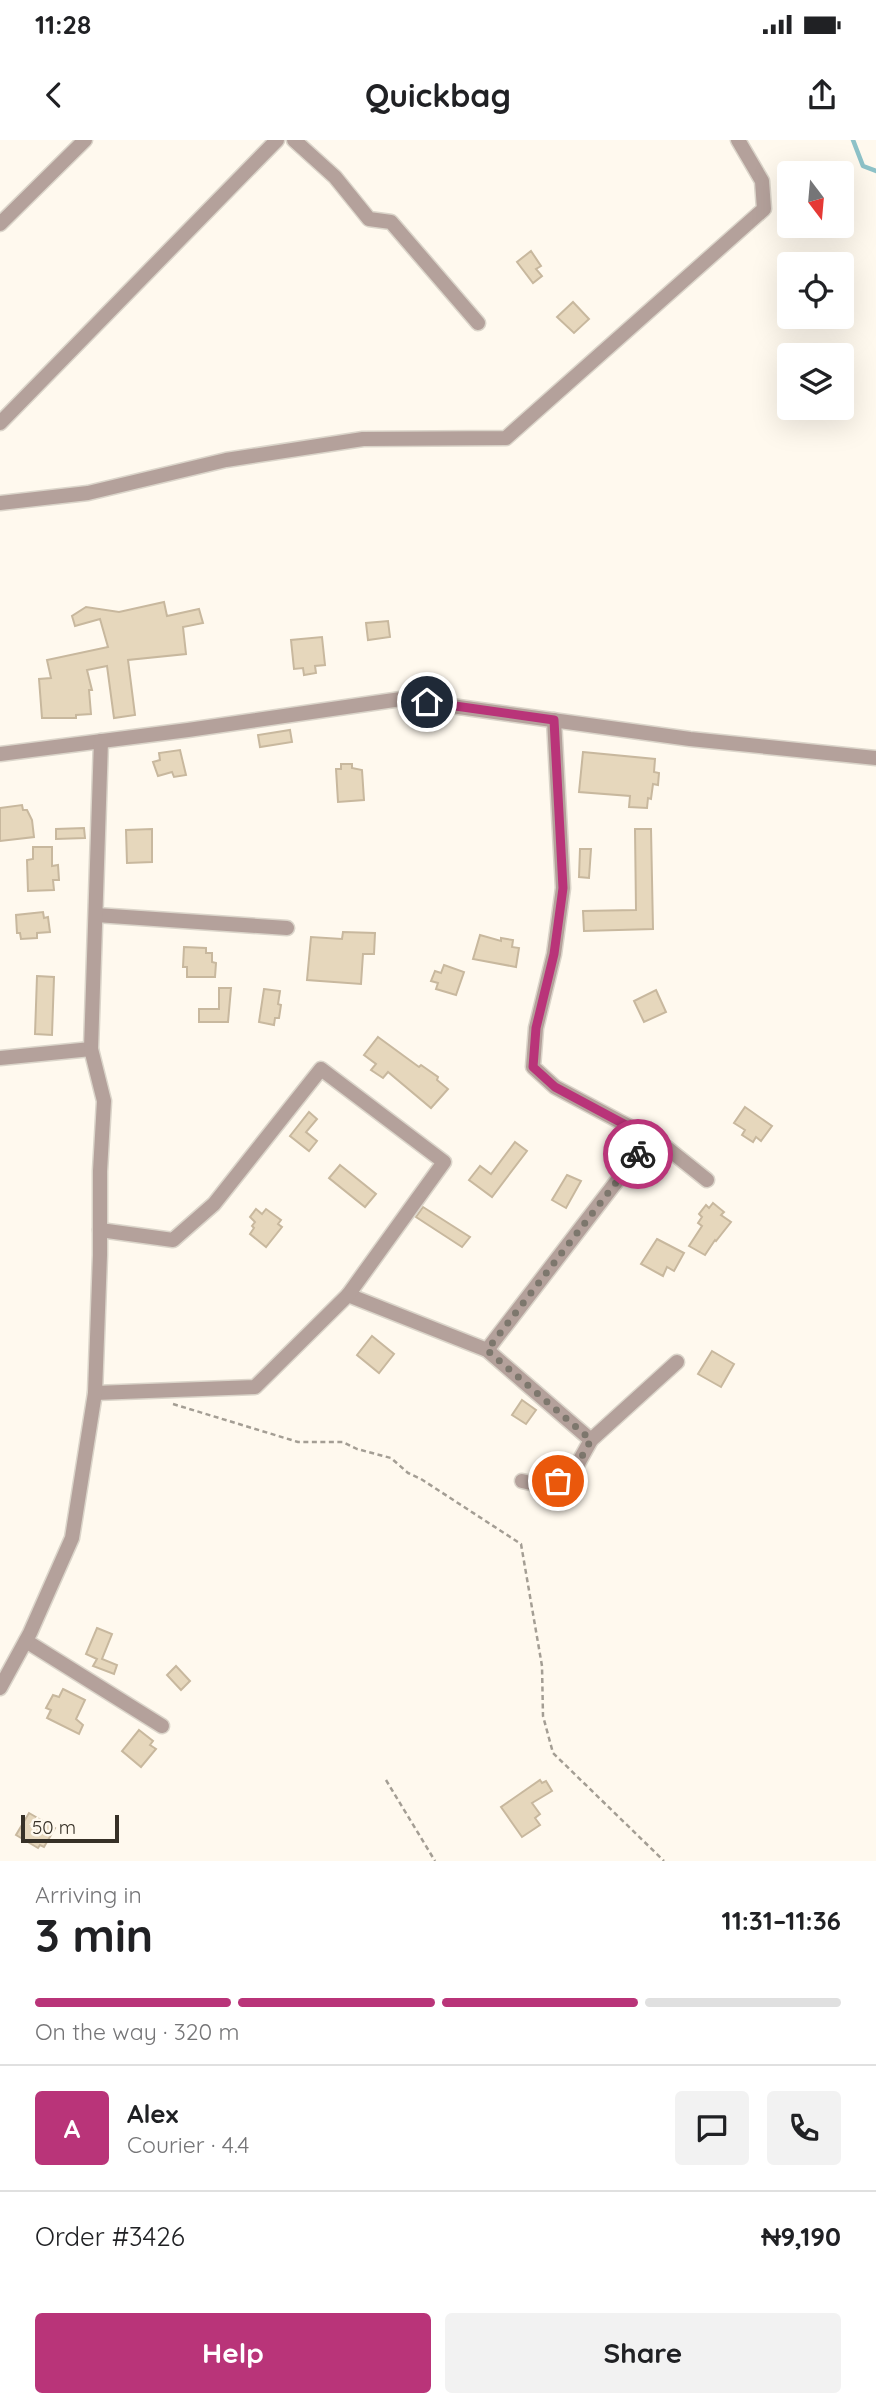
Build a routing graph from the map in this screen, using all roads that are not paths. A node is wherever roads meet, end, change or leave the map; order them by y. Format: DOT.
graph roads {
  1 [pos="85,140"];
  2 [pos="277,140"];
  3 [pos="294,140"];
  4 [pos="738,140"];
  5 [pos="0,224"];
  6 [pos="478,323"];
  7 [pos="0,423"];
  8 [pos="0,503"];
  9 [pos="554,720"];
  10 [pos="101,741"];
  11 [pos="0,754"];
  12 [pos="876,758"];
  13 [pos="96,915"];
  14 [pos="287,928"];
  15 [pos="91,1049"];
  16 [pos="0,1058"];
  17 [pos="650,1138"];
  18 [pos="707,1180"];
  19 [pos="100,1230"];
  20 [pos="348,1295"];
  21 [pos="487,1350"];
  22 [pos="677,1362"];
  23 [pos="95,1393"];
  24 [pos="591,1440"];
  25 [pos="522,1481"];
  26 [pos="26,1641"];
  27 [pos="0,1688"];
  28 [pos="162,1726"];
  1 -- 5 [label="street"];
  2 -- 7 [label="street"];
  3 -- 6 [label="street"];
  4 -- 8 [label="street"];
  9 -- 10 [label="street"];
  9 -- 12 [label="street"];
  9 -- 17 [label="street"];
  10 -- 11 [label="street"];
  10 -- 13 [label="street"];
  13 -- 14 [label="street"];
  13 -- 15 [label="street"];
  15 -- 16 [label="street"];
  15 -- 19 [label="street"];
  17 -- 18 [label="street"];
  17 -- 21 [label="street"];
  19 -- 20 [label="street"];
  19 -- 23 [label="street"];
  20 -- 21 [label="street"];
  20 -- 23 [label="street"];
  21 -- 24 [label="street"];
  22 -- 24 [label="street"];
  23 -- 26 [label="street"];
  24 -- 25 [label="street"];
  26 -- 27 [label="street"];
  26 -- 28 [label="street"];
}
